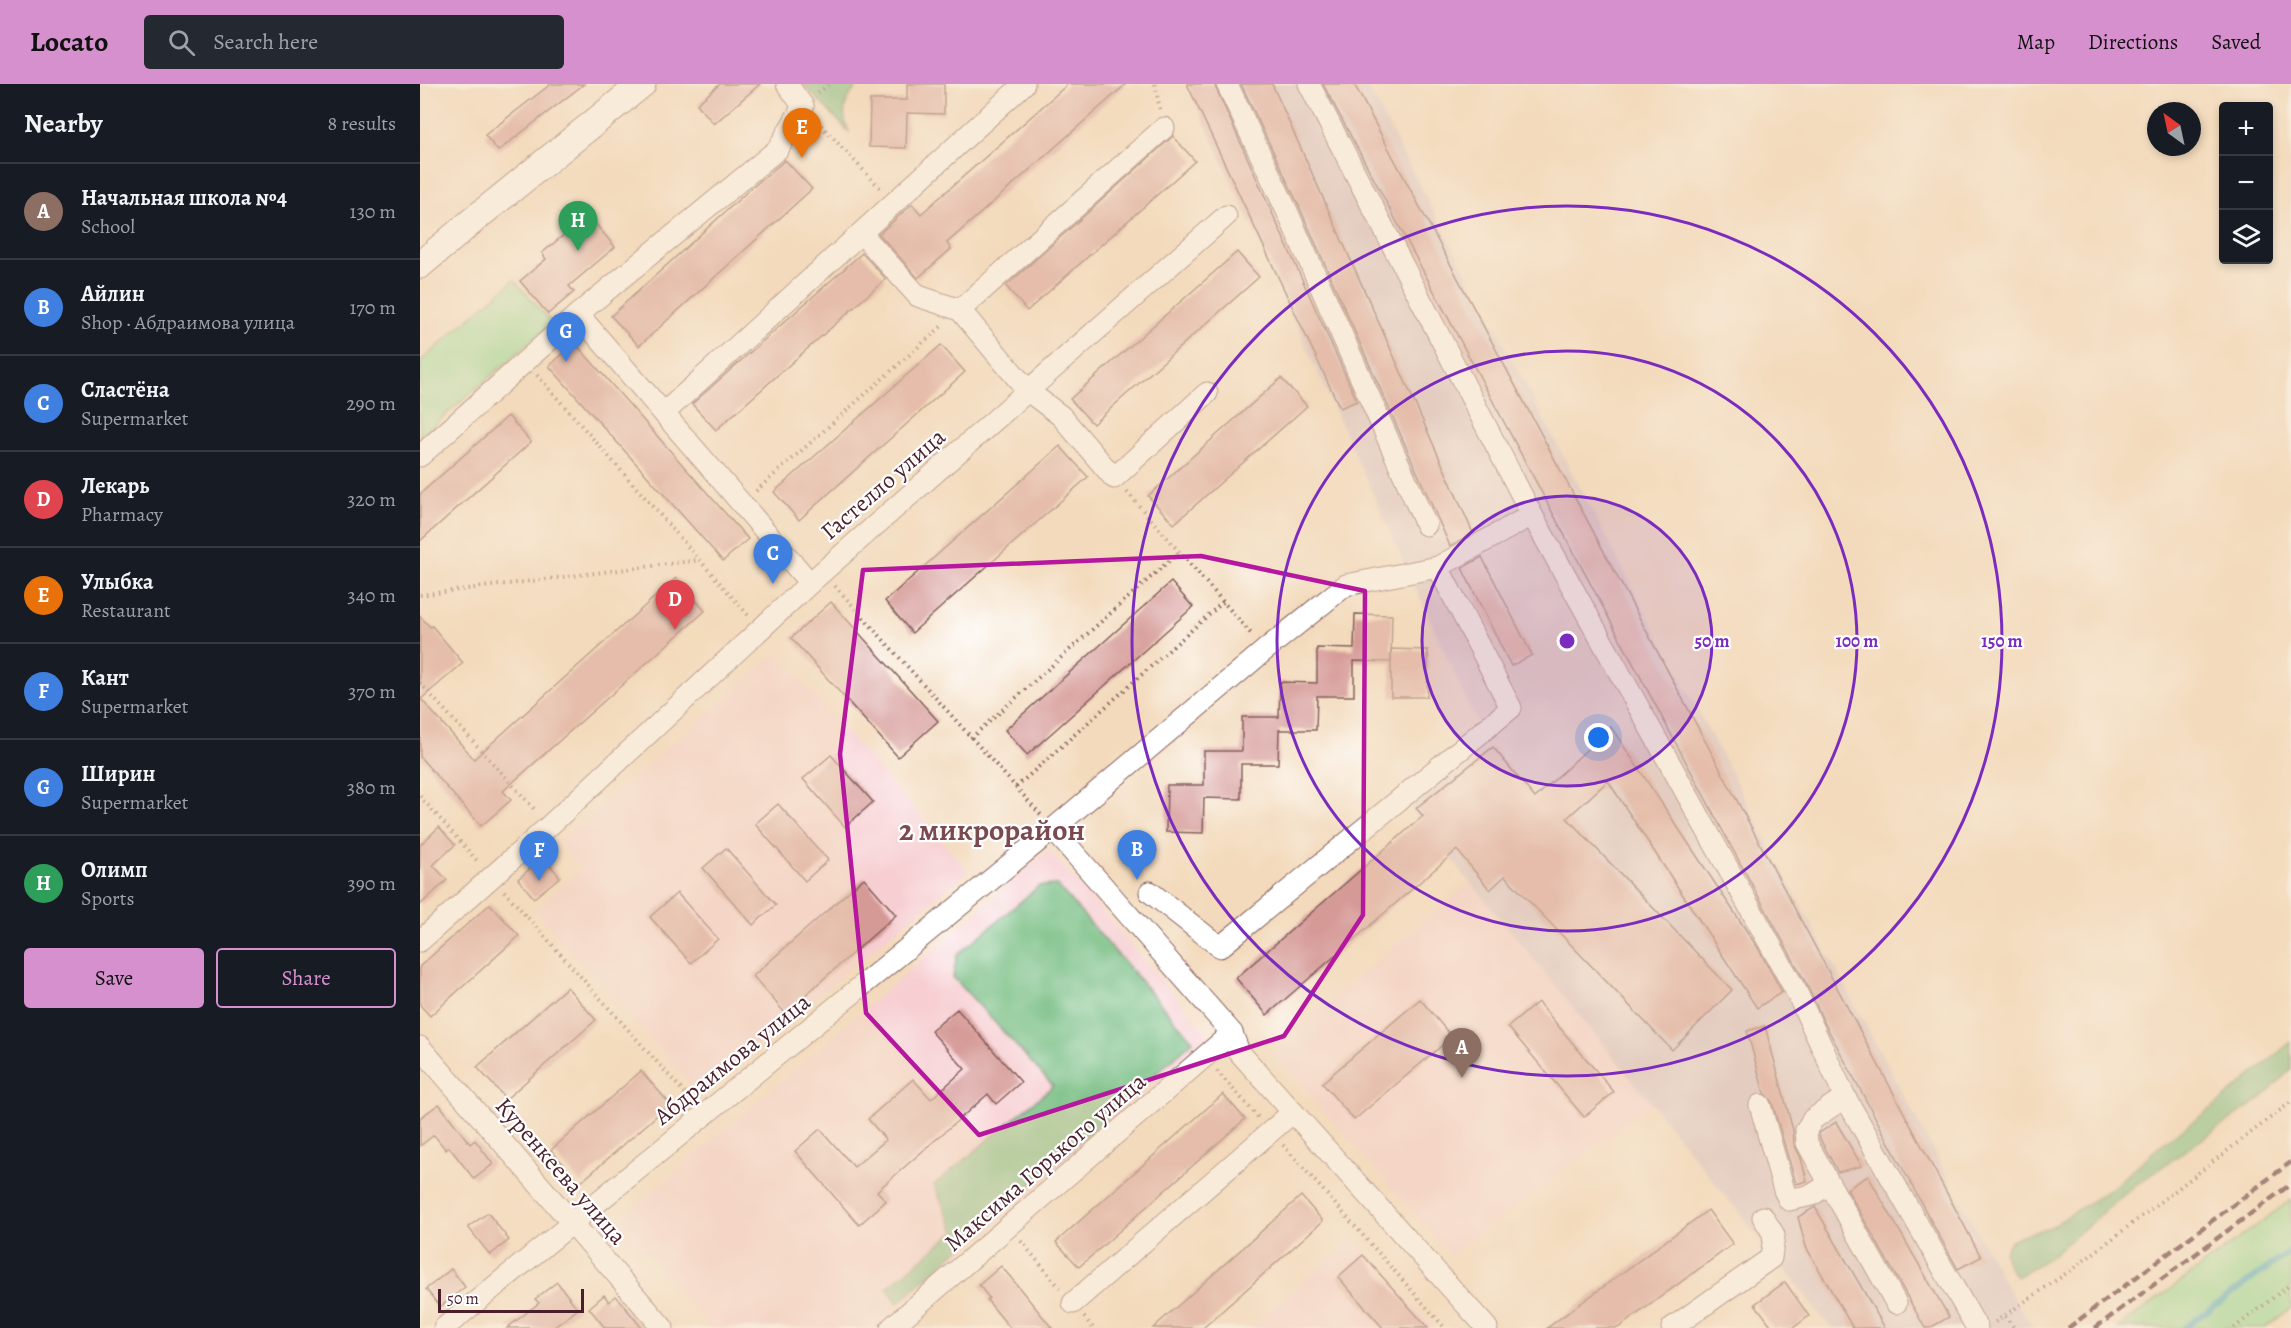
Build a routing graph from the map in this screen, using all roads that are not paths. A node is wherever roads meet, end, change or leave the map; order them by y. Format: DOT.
graph roads {
  1 [pos="642,84"];
  2 [pos="787,84"];
  3 [pos="1024,84"];
  4 [pos="1227,84"];
  5 [pos="1309,84"];
  6 [pos="1164,128"];
  7 [pos="1226,216"];
  8 [pos="861,232"];
  9 [pos="420,265"];
  10 [pos="960,310"];
  11 [pos="578,314"];
  12 [pos="1028,391"];
  13 [pos="1207,393"];
  14 [pos="664,413"];
  15 [pos="420,456"];
  16 [pos="1532,515"];
  17 [pos="1426,525"];
  18 [pos="1438,567"];
  19 [pos="816,577"];
  20 [pos="1053,829"];
  21 [pos="1150,892"];
  22 [pos="420,941"];
  23 [pos="1232,1033"];
  24 [pos="420,1047"];
  25 [pos="1845,1097"];
  26 [pos="1760,1106"];
  27 [pos="1293,1112"];
  28 [pos="1829,1184"];
  29 [pos="1763,1217"];
  30 [pos="572,1222"];
  31 [pos="1073,1303"];
  32 [pos="1896,1303"];
  33 [pos="444,1328"];
  34 [pos="663,1328"];
  35 [pos="891,1328"];
  36 [pos="1487,1328"];
  37 [pos="1671,1328"];
  38 [pos="1977,1328"];
  1 -- 9 [label="main road"];
  2 -- 11 [label="street"];
  3 -- 8 [label="street"];
  4 -- 17 [label="street"];
  5 -- 16 [label="street"];
  6 -- 10 [label="street"];
  7 -- 12 [label="street, Гастелло улица"];
  8 -- 10 [label="street"];
  8 -- 14 [label="street"];
  10 -- 12 [label="street"];
  11 -- 14 [label="street"];
  11 -- 15 [label="street"];
  12 -- 13 [label="street"];
  12 -- 19 [label="street, Гастелло улица"];
  14 -- 19 [label="street"];
  16 -- 18 [label="street, Абдраимова улица"];
  16 -- 25 [label="street"];
  18 -- 20 [label="street, Абдраимова улица"];
  18 -- 21 [label="street"];
  19 -- 22 [label="street, Гастелло улица"];
  20 -- 23 [label="street"];
  20 -- 30 [label="street, Абдраимова улица"];
  23 -- 27 [label="street"];
  23 -- 35 [label="street, Максима Горького улица"];
  24 -- 30 [label="street, Куренкеева улица"];
  25 -- 28 [label="street"];
  25 -- 38 [label="street"];
  26 -- 28 [label="street"];
  27 -- 31 [label="street"];
  27 -- 36 [label="street"];
  28 -- 32 [label="street"];
  29 -- 37 [label="street"];
  30 -- 33 [label="street, Абдраимова улица"];
  30 -- 34 [label="street, Куренкеева улица"];
}
